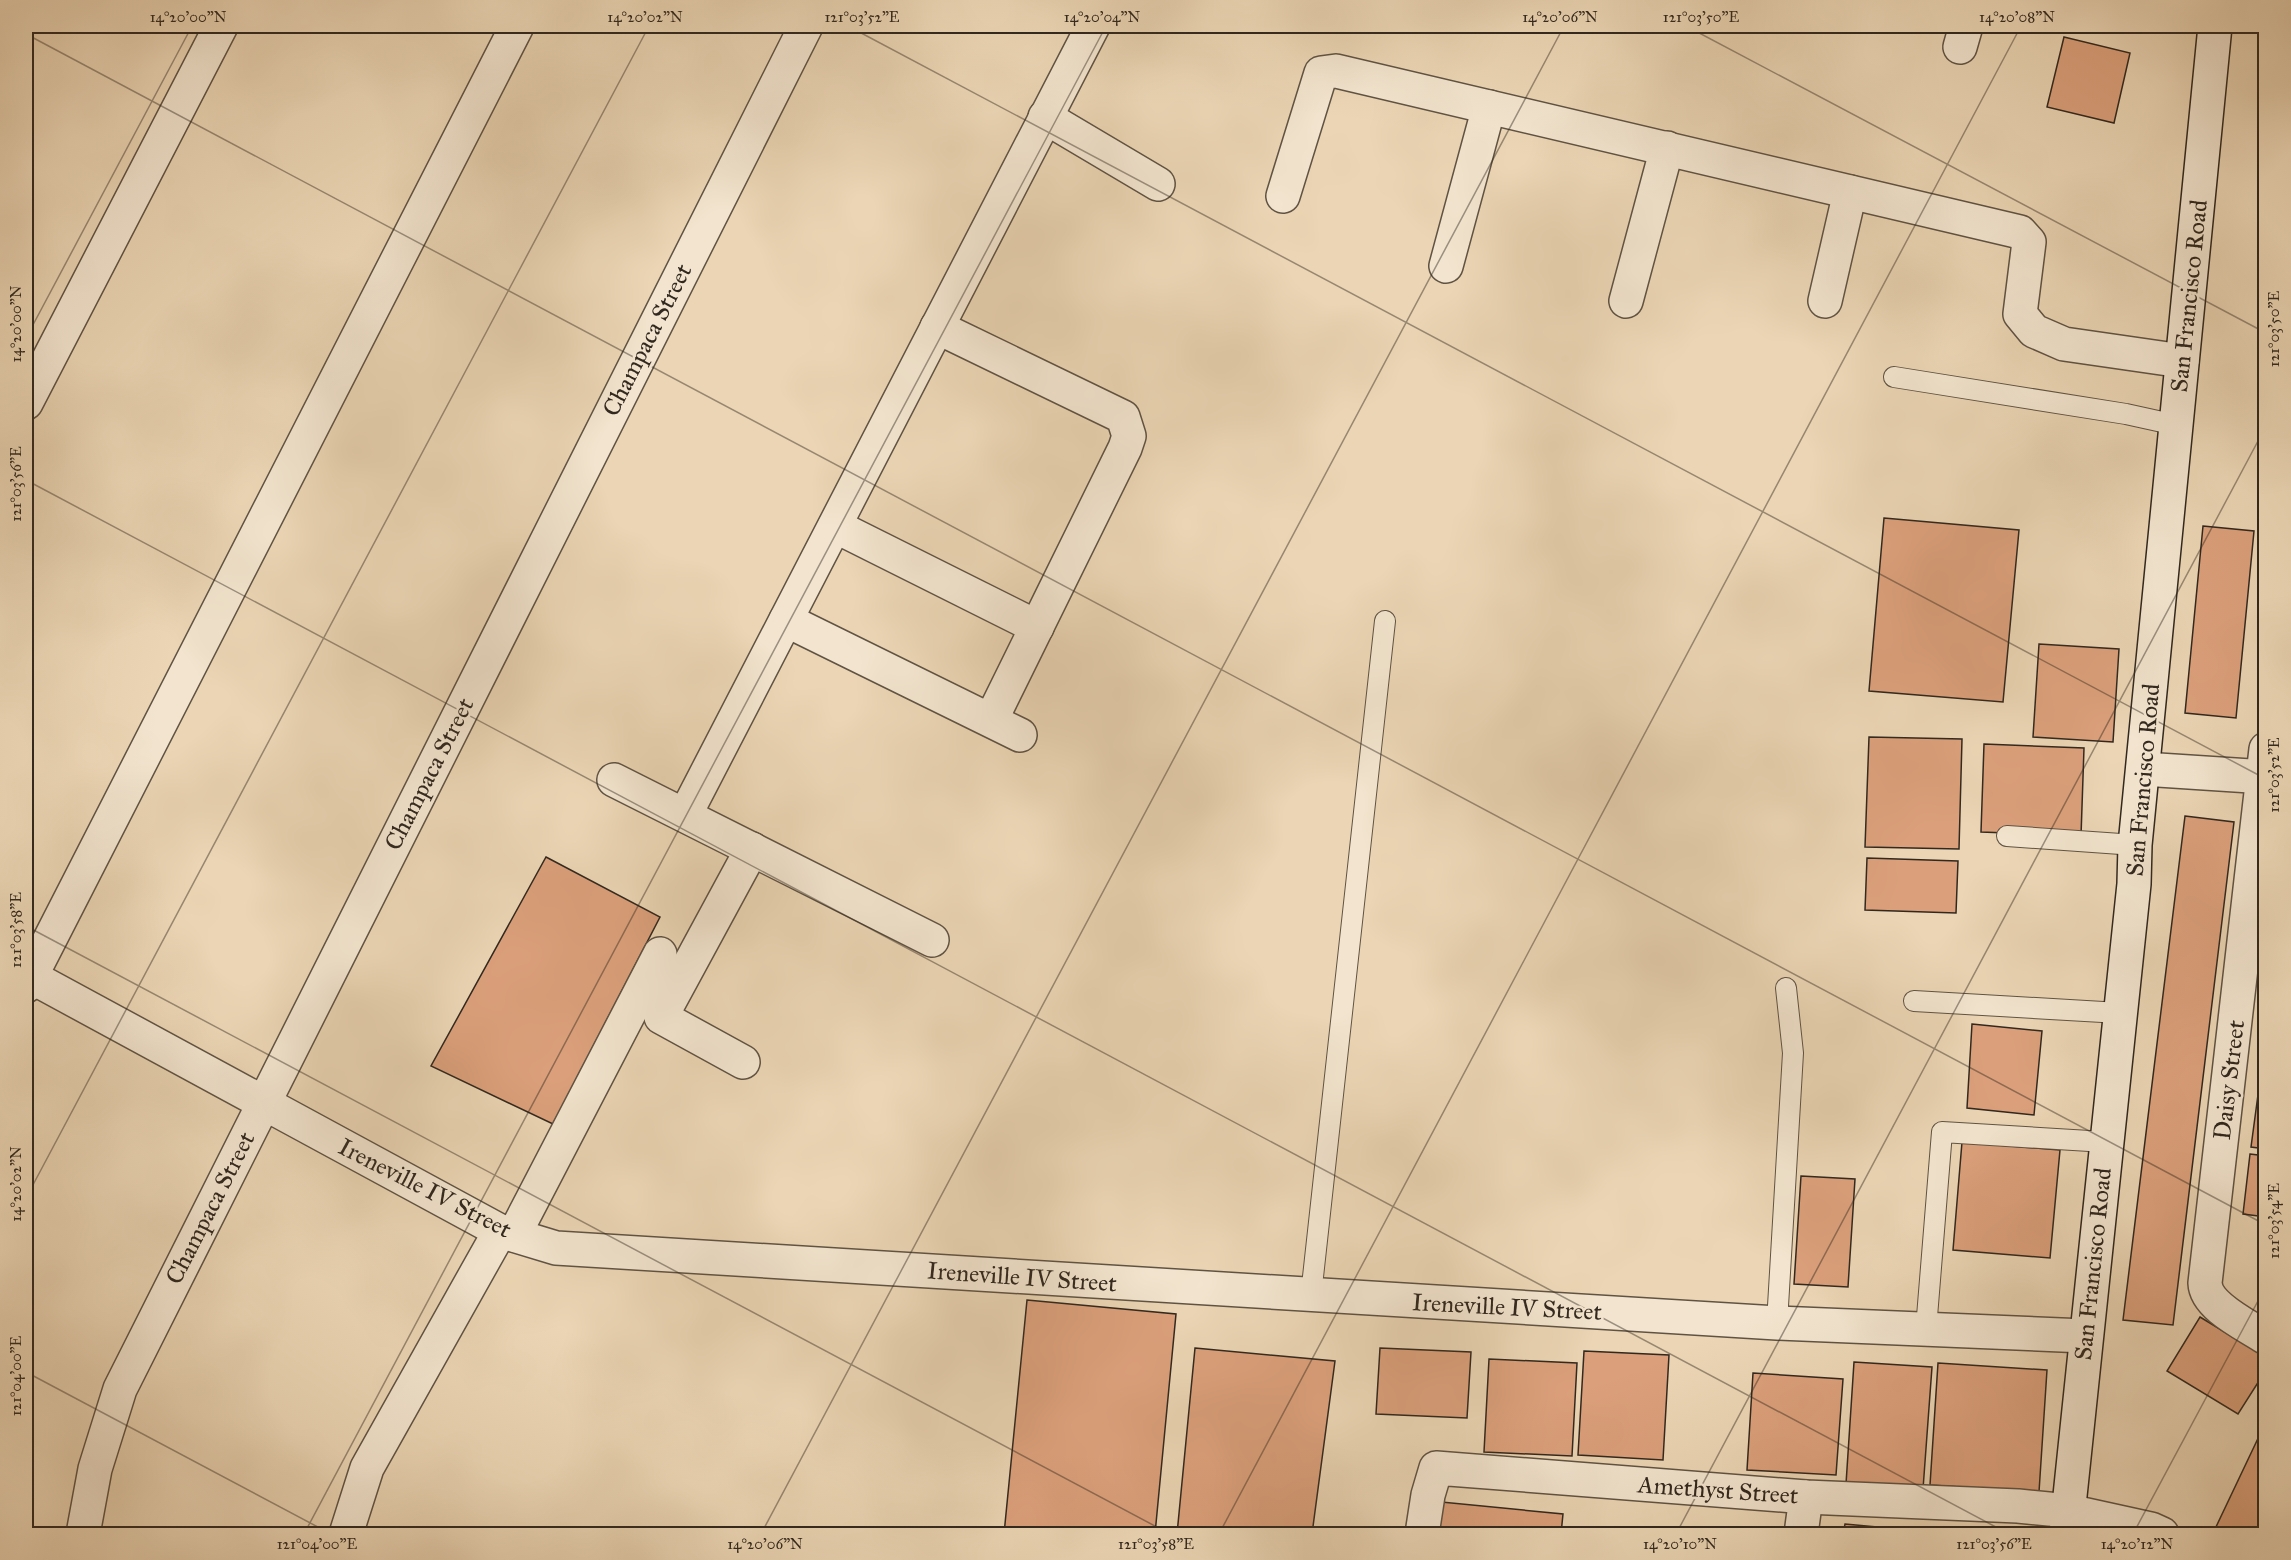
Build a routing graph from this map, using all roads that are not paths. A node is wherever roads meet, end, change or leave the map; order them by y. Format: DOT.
graph roads {
  1 [pos="200,26"];
  2 [pos="221,26"];
  3 [pos="517,26"];
  4 [pos="806,26"];
  5 [pos="1093,26"];
  6 [pos="2215,26"];
  7 [pos="204,58"];
  8 [pos="1489,107"];
  9 [pos="1046,117"];
  10 [pos="1667,148"];
  11 [pos="1158,184"];
  12 [pos="1850,192"];
  13 [pos="1283,196"];
  14 [pos="1446,266"];
  15 [pos="1626,301"];
  16 [pos="1825,301"];
  17 [pos="937,327"];
  18 [pos="2182,361"];
  19 [pos="1894,377"];
  20 [pos="26,403"];
  21 [pos="2176,425"];
  22 [pos="835,526"];
  23 [pos="786,620"];
  24 [pos="1385,621"];
  25 [pos="1037,627"];
  26 [pos="991,720"];
  27 [pos="1020,735"];
  28 [pos="2265,768"];
  29 [pos="2143,769"];
  30 [pos="614,780"];
  31 [pos="685,815"];
  32 [pos="2007,836"];
  33 [pos="2135,845"];
  34 [pos="752,849"];
  35 [pos="932,940"];
  36 [pos="660,954"];
  37 [pos="27,979"];
  38 [pos="1785,988"];
  39 [pos="1914,1001"];
  40 [pos="2120,1013"];
  41 [pos="743,1062"];
  42 [pos="263,1102"];
  43 [pos="2106,1142"];
  44 [pos="507,1233"];
  45 [pos="1311,1295"];
  46 [pos="1777,1323"];
  47 [pos="1926,1329"];
  48 [pos="2085,1336"];
  49 [pos="2265,1338"];
  50 [pos="1806,1497"];
  51 [pos="2067,1523"];
  52 [pos="83,1534"];
  53 [pos="346,1534"];
  54 [pos="1422,1534"];
  55 [pos="1801,1534"];
  56 [pos="2162,1534"];
  1 -- 7 [label="street"];
  2 -- 7 [label="street"];
  3 -- 37 [label="street"];
  4 -- 42 [label="street, Champaca Street"];
  5 -- 9 [label="street"];
  6 -- 18 [label="street, San Francisco Road"];
  7 -- 20 [label="street"];
  8 -- 10 [label="street"];
  8 -- 13 [label="street"];
  8 -- 14 [label="street"];
  9 -- 11 [label="street"];
  9 -- 17 [label="street"];
  10 -- 12 [label="street"];
  10 -- 15 [label="street"];
  12 -- 16 [label="street"];
  12 -- 18 [label="street"];
  17 -- 22 [label="street"];
  17 -- 25 [label="street"];
  18 -- 21 [label="street, San Francisco Road"];
  19 -- 21 [label="lane"];
  21 -- 29 [label="street, San Francisco Road"];
  22 -- 23 [label="street"];
  22 -- 25 [label="street"];
  23 -- 26 [label="street"];
  23 -- 31 [label="street"];
  24 -- 45 [label="lane"];
  25 -- 26 [label="street"];
  26 -- 27 [label="street"];
  28 -- 29 [label="street"];
  28 -- 49 [label="street, Daisy Street"];
  29 -- 33 [label="street, San Francisco Road"];
  30 -- 31 [label="street"];
  31 -- 34 [label="street"];
  32 -- 33 [label="lane"];
  33 -- 40 [label="street, San Francisco Road"];
  34 -- 35 [label="street"];
  34 -- 41 [label="street"];
  36 -- 44 [label="street"];
  37 -- 42 [label="street, Ireneville IV Street"];
  38 -- 46 [label="lane"];
  39 -- 40 [label="lane"];
  40 -- 43 [label="street, San Francisco Road"];
  42 -- 44 [label="street, Ireneville IV Street"];
  42 -- 52 [label="street, Champaca Street"];
  43 -- 47 [label="lane"];
  43 -- 48 [label="street, San Francisco Road"];
  44 -- 45 [label="street, Ireneville IV Street"];
  44 -- 53 [label="street"];
  45 -- 46 [label="street, Ireneville IV Street"];
  46 -- 47 [label="street, Ireneville IV Street"];
  47 -- 48 [label="street, Ireneville IV Street"];
  48 -- 51 [label="street, San Francisco Road"];
  50 -- 51 [label="street, Amethyst Street"];
  50 -- 54 [label="street, Amethyst Street"];
  50 -- 55 [label="street"];
  51 -- 56 [label="street, Amethyst Street"];
}
